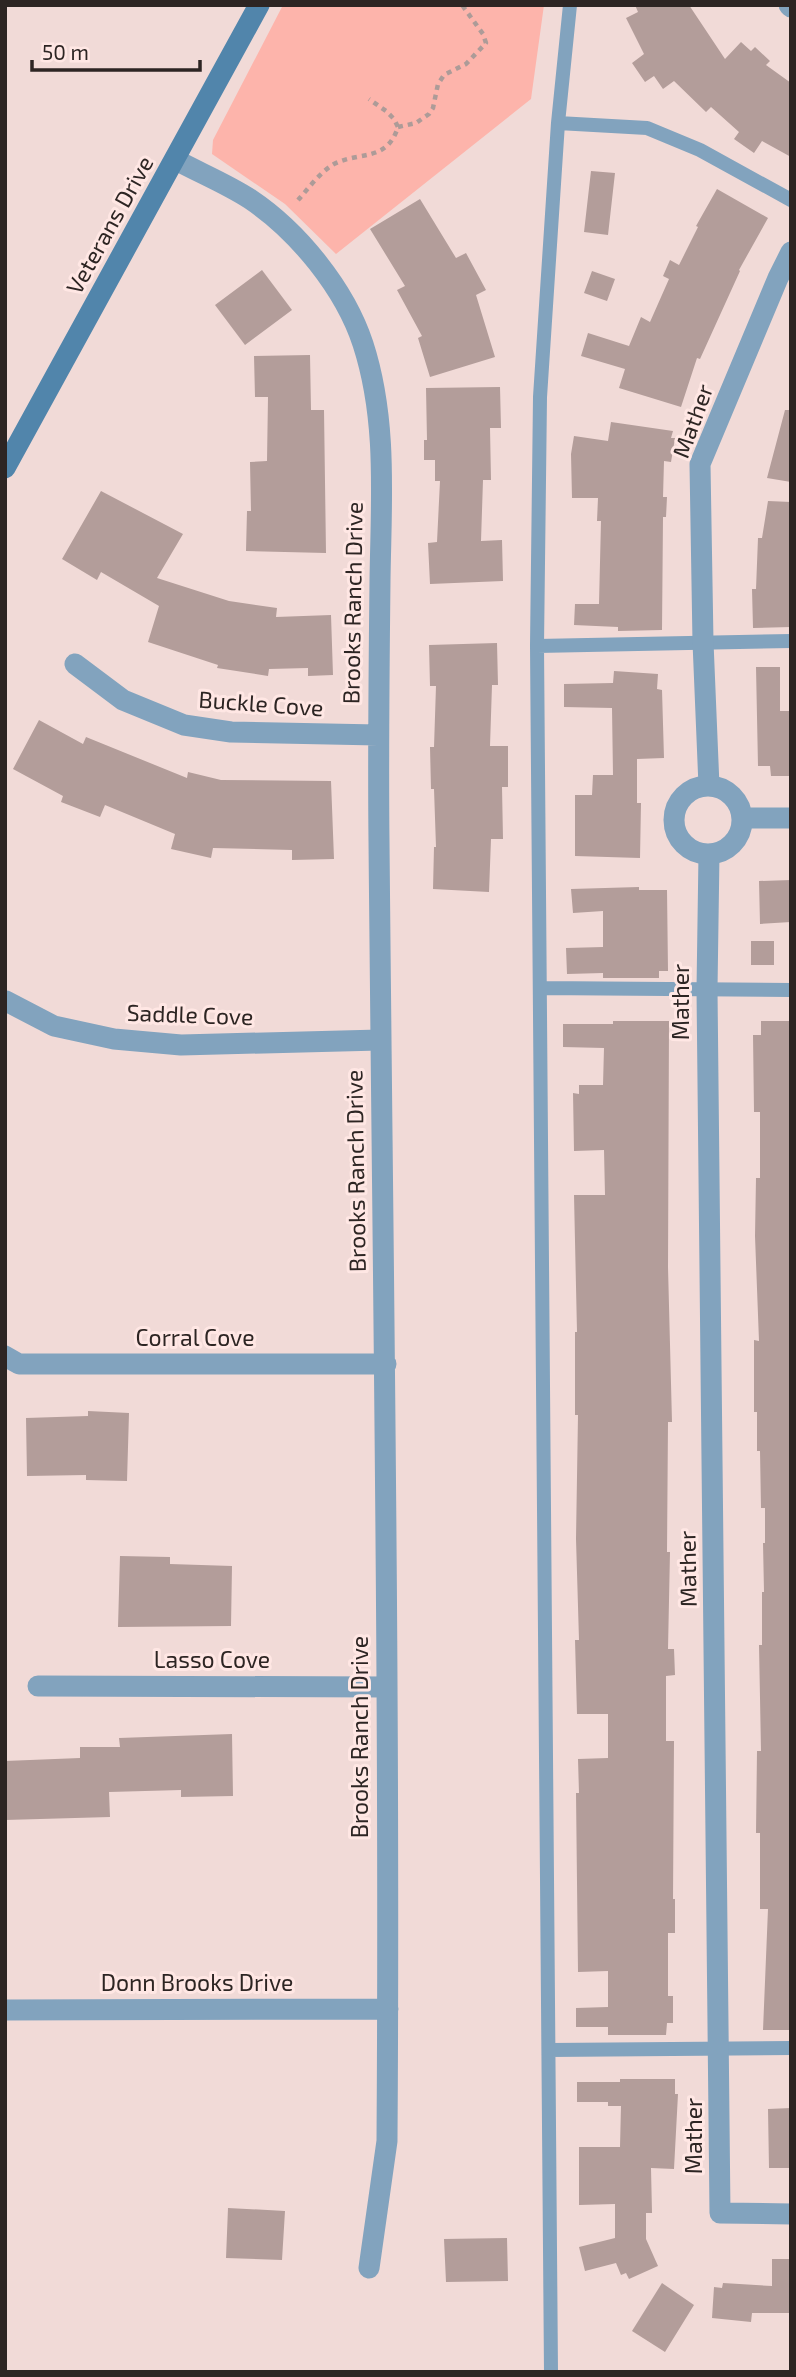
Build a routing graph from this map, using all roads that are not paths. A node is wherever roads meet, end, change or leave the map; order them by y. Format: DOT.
graph roads {
  1 [pos="259,5"];
  2 [pos="570,5"];
  3 [pos="558,122"];
  4 [pos="176,160"];
  5 [pos="791,200"];
  6 [pos="791,252"];
  7 [pos="5,468"];
  8 [pos="791,641"];
  9 [pos="702,642"];
  10 [pos="537,646"];
  11 [pos="75,664"];
  12 [pos="378,735"];
  13 [pos="709,786"];
  14 [pos="743,818"];
  15 [pos="791,818"];
  16 [pos="709,854"];
  17 [pos="540,988"];
  18 [pos="707,989"];
  19 [pos="791,990"];
  20 [pos="6,1002"];
  21 [pos="380,1040"];
  22 [pos="5,1356"];
  23 [pos="386,1364"];
  24 [pos="38,1686"];
  25 [pos="386,1687"];
  26 [pos="388,2009"];
  27 [pos="5,2010"];
  28 [pos="719,2048"];
  29 [pos="791,2048"];
  30 [pos="549,2050"];
  31 [pos="791,2214"];
  32 [pos="369,2268"];
  33 [pos="551,2372"];
  1 -- 4 [label="main road, Veterans Drive"];
  2 -- 3 [label="lane"];
  3 -- 5 [label="lane"];
  3 -- 10 [label="lane"];
  4 -- 7 [label="main road, Veterans Drive"];
  4 -- 12 [label="street, Brooks Ranch Drive"];
  6 -- 9 [label="street, Mather"];
  8 -- 9 [label="lane"];
  9 -- 10 [label="lane"];
  9 -- 13 [label="street, Mather"];
  10 -- 17 [label="lane"];
  11 -- 12 [label="street, Buckle Cove"];
  12 -- 21 [label="street, Brooks Ranch Drive"];
  13 -- 14 [label="street"];
  13 -- 16 [label="street"];
  14 -- 15 [label="street"];
  14 -- 16 [label="street"];
  16 -- 18 [label="street, Mather"];
  17 -- 18 [label="lane"];
  17 -- 30 [label="lane"];
  18 -- 19 [label="lane"];
  18 -- 28 [label="street, Mather"];
  20 -- 21 [label="street, Saddle Cove"];
  21 -- 23 [label="street, Brooks Ranch Drive"];
  22 -- 23 [label="street, Corral Cove"];
  23 -- 25 [label="street, Brooks Ranch Drive"];
  24 -- 25 [label="street, Lasso Cove"];
  25 -- 26 [label="street, Brooks Ranch Drive"];
  26 -- 27 [label="street, Donn Brooks Drive"];
  26 -- 32 [label="street, Brooks Ranch Drive"];
  28 -- 29 [label="lane"];
  28 -- 30 [label="lane"];
  28 -- 31 [label="street, Mather"];
  30 -- 33 [label="lane"];
}
